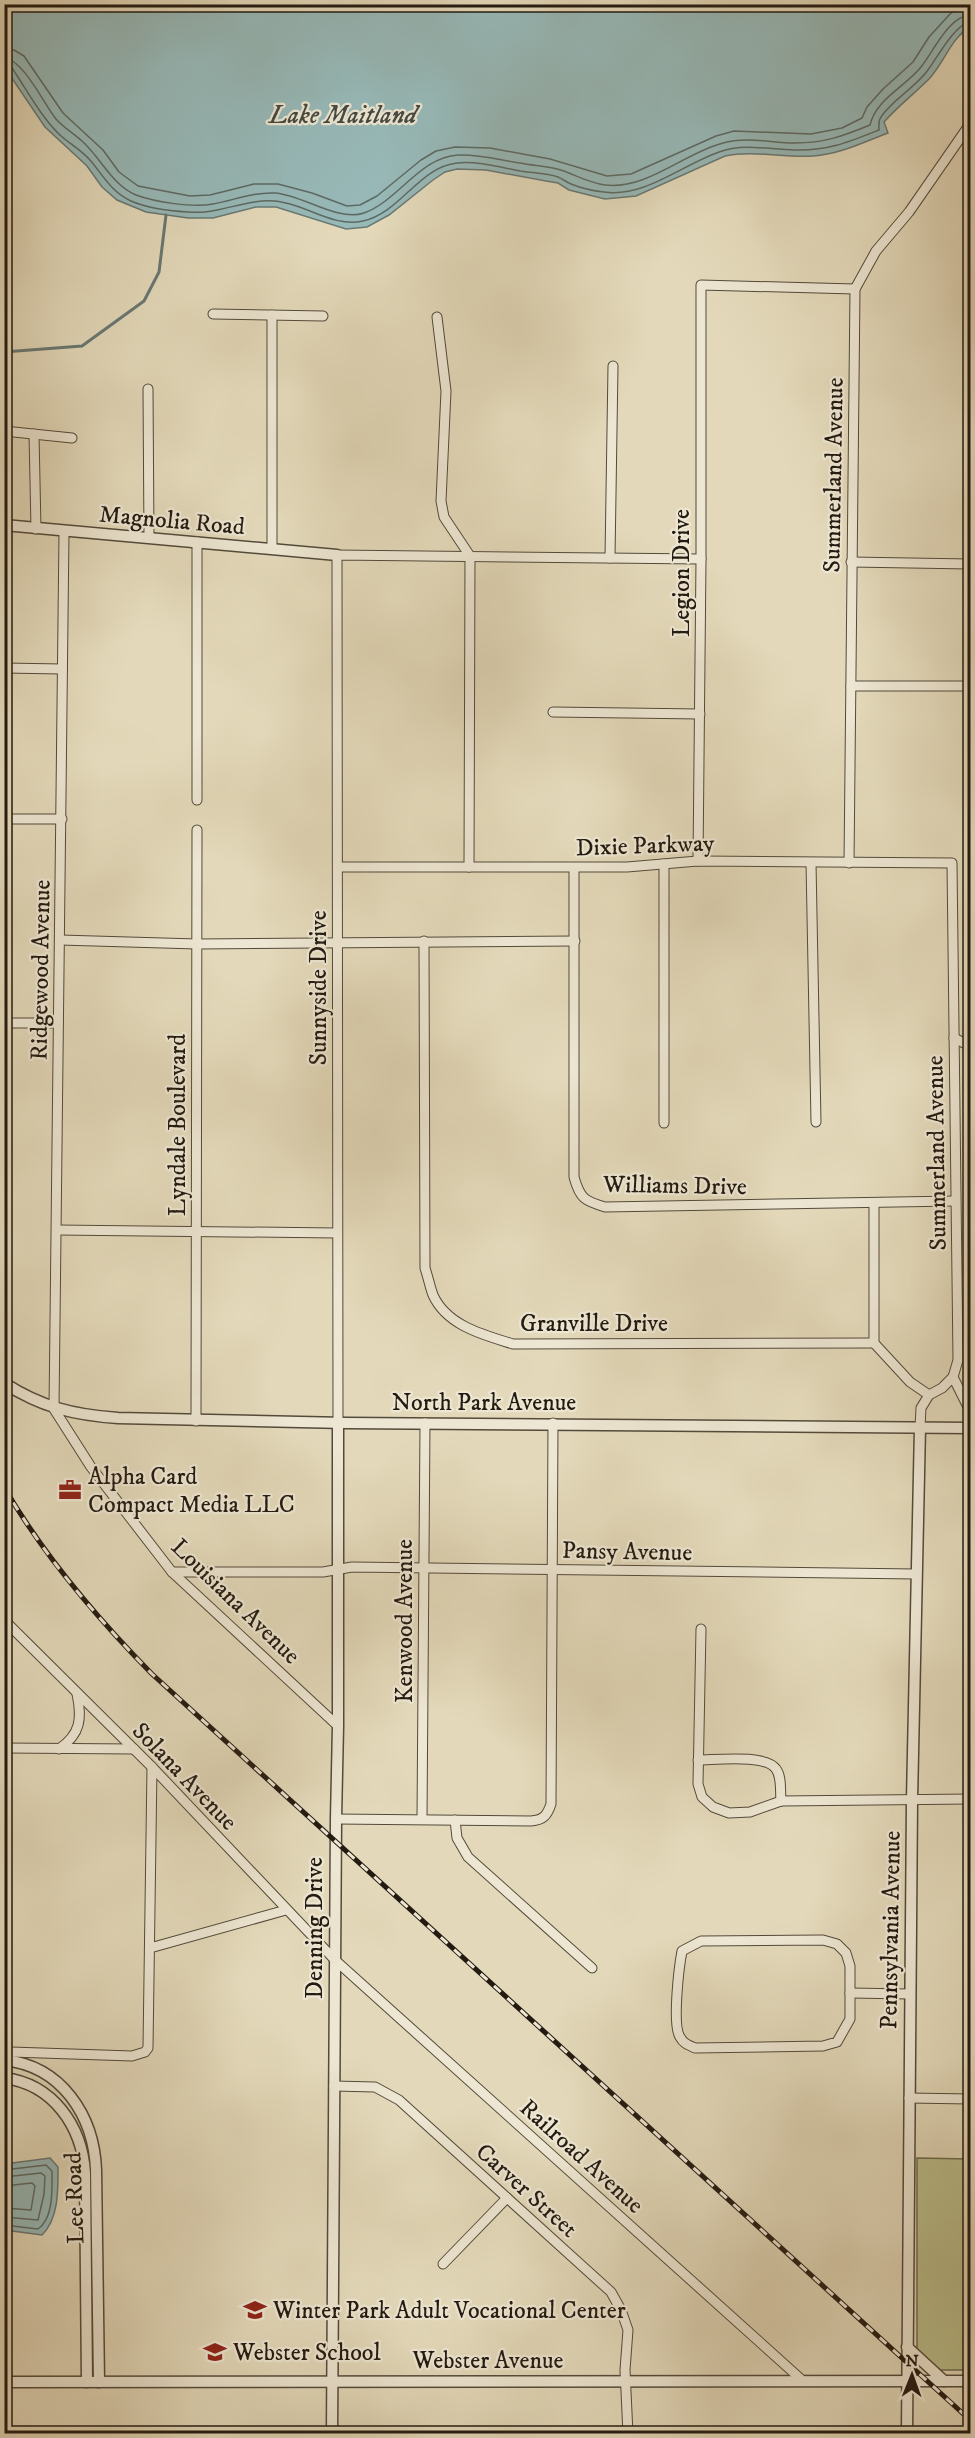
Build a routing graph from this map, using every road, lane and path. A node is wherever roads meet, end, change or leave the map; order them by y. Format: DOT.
graph roads {
  1 [pos="970,124"];
  2 [pos="855,289"];
  3 [pos="213,314"];
  4 [pos="272,315"];
  5 [pos="323,316"];
  6 [pos="437,317"];
  7 [pos="613,366"];
  8 [pos="148,389"];
  9 [pos="4,431"];
  10 [pos="34,434"];
  11 [pos="72,438"];
  12 [pos="4,525"];
  13 [pos="36,529"];
  14 [pos="64,532"];
  15 [pos="149,538"];
  16 [pos="197,542"];
  17 [pos="272,549"];
  18 [pos="337,555"];
  19 [pos="470,556"];
  20 [pos="610,558"];
  21 [pos="701,559"];
  22 [pos="851,562"];
  23 [pos="970,564"];
  24 [pos="4,668"];
  25 [pos="62,669"];
  26 [pos="851,686"];
  27 [pos="970,686"];
  28 [pos="553,712"];
  29 [pos="700,714"];
  30 [pos="197,800"];
  31 [pos="4,819"];
  32 [pos="62,819"];
  33 [pos="197,830"];
  34 [pos="698,861"];
  35 [pos="811,863"];
  36 [pos="849,863"];
  37 [pos="952,863"];
  38 [pos="664,864"];
  39 [pos="339,867"];
  40 [pos="469,867"];
  41 [pos="574,868"];
  42 [pos="60,940"];
  43 [pos="424,941"];
  44 [pos="575,941"];
  45 [pos="338,942"];
  46 [pos="197,944"];
  47 [pos="4,1023"];
  48 [pos="58,1023"];
  49 [pos="954,1038"];
  50 [pos="970,1046"];
  51 [pos="816,1122"];
  52 [pos="664,1123"];
  53 [pos="956,1201"];
  54 [pos="874,1204"];
  55 [pos="57,1230"];
  56 [pos="196,1232"];
  57 [pos="337,1233"];
  58 [pos="874,1344"];
  59 [pos="953,1377"];
  60 [pos="4,1383"];
  61 [pos="929,1395"];
  62 [pos="54,1409"];
  63 [pos="970,1411"];
  64 [pos="196,1421"];
  65 [pos="338,1422"];
  66 [pos="425,1423"];
  67 [pos="553,1423"];
  68 [pos="920,1427"];
  69 [pos="970,1428"];
  70 [pos="424,1568"];
  71 [pos="552,1569"];
  72 [pos="338,1570"];
  73 [pos="172,1572"];
  74 [pos="916,1574"];
  75 [pos="4,1620"];
  76 [pos="701,1629"];
  77 [pos="77,1694"];
  78 [pos="338,1726"];
  79 [pos="4,1748"];
  80 [pos="59,1749"];
  81 [pos="134,1749"];
  82 [pos="698,1760"];
  83 [pos="152,1767"];
  84 [pos="970,1799"];
  85 [pos="912,1800"];
  86 [pos="781,1801"];
  87 [pos="336,1819"];
  88 [pos="422,1819"];
  89 [pos="455,1820"];
  90 [pos="286,1910"];
  91 [pos="150,1948"];
  92 [pos="335,1960"];
  93 [pos="592,1968"];
  94 [pos="850,1993"];
  95 [pos="910,1994"];
  96 [pos="8,2056"];
  97 [pos="4,2078"];
  98 [pos="334,2086"];
  99 [pos="909,2098"];
  100 [pos="970,2099"];
  101 [pos="507,2198"];
  102 [pos="91,2222"];
  103 [pos="443,2264"];
  104 [pos="908,2347"];
  105 [pos="332,2380"];
  106 [pos="627,2381"];
  107 [pos="803,2381"];
  108 [pos="907,2381"];
  109 [pos="944,2381"];
  110 [pos="970,2381"];
  111 [pos="4,2382"];
  112 [pos="87,2382"];
  113 [pos="99,2382"];
  114 [pos="332,2433"];
  115 [pos="628,2433"];
  116 [pos="907,2433"];
  1 -- 2 [label="street, Summerland Avenue"];
  2 -- 21 [label="street, Legion Drive"];
  2 -- 22 [label="street, Summerland Avenue"];
  3 -- 4 [label="street"];
  4 -- 5 [label="street"];
  4 -- 17 [label="street"];
  6 -- 19 [label="street"];
  7 -- 20 [label="street"];
  8 -- 15 [label="street"];
  9 -- 10 [label="street"];
  10 -- 11 [label="street"];
  10 -- 13 [label="street"];
  12 -- 13 [label="street, Magnolia Road"];
  13 -- 14 [label="street, Magnolia Road"];
  14 -- 15 [label="street, Magnolia Road"];
  14 -- 25 [label="street, Ridgewood Avenue"];
  15 -- 16 [label="street, Magnolia Road"];
  16 -- 17 [label="street, Magnolia Road"];
  16 -- 30 [label="street"];
  17 -- 18 [label="street, Magnolia Road"];
  18 -- 19 [label="street"];
  18 -- 39 [label="street, Sunnyside Drive"];
  19 -- 20 [label="street"];
  19 -- 40 [label="street"];
  20 -- 21 [label="street"];
  21 -- 29 [label="street, Legion Drive"];
  22 -- 23 [label="street"];
  22 -- 26 [label="street, Summerland Avenue"];
  24 -- 25 [label="street"];
  25 -- 32 [label="street, Ridgewood Avenue"];
  26 -- 27 [label="street"];
  26 -- 36 [label="street, Summerland Avenue"];
  28 -- 29 [label="street"];
  29 -- 34 [label="street, Legion Drive"];
  31 -- 32 [label="street"];
  32 -- 42 [label="street, Ridgewood Avenue"];
  33 -- 46 [label="street, Lyndale Boulevard"];
  34 -- 35 [label="street, Dixie Parkway"];
  34 -- 38 [label="street, Dixie Parkway"];
  35 -- 36 [label="street, Dixie Parkway"];
  35 -- 51 [label="street"];
  36 -- 37 [label="street, Dixie Parkway"];
  37 -- 49 [label="street, Summerland Avenue"];
  38 -- 41 [label="street, Dixie Parkway"];
  38 -- 52 [label="street"];
  39 -- 40 [label="street, Dixie Parkway"];
  39 -- 45 [label="street, Sunnyside Drive"];
  40 -- 41 [label="street, Dixie Parkway"];
  41 -- 44 [label="street, Williams Drive"];
  42 -- 46 [label="street"];
  42 -- 48 [label="street, Ridgewood Avenue"];
  43 -- 44 [label="street"];
  43 -- 45 [label="street"];
  43 -- 58 [label="street, Granville Drive"];
  44 -- 54 [label="street, Williams Drive"];
  45 -- 46 [label="street"];
  45 -- 57 [label="street, Sunnyside Drive"];
  46 -- 56 [label="street, Lyndale Boulevard"];
  47 -- 48 [label="street"];
  48 -- 55 [label="street, Ridgewood Avenue"];
  49 -- 50 [label="street"];
  49 -- 53 [label="street, Summerland Avenue"];
  53 -- 54 [label="street, Williams Drive"];
  53 -- 59 [label="street, Summerland Avenue"];
  54 -- 58 [label="street"];
  55 -- 56 [label="street"];
  55 -- 62 [label="street, Ridgewood Avenue"];
  56 -- 57 [label="street"];
  56 -- 64 [label="street, Lyndale Boulevard"];
  57 -- 65 [label="street, Sunnyside Drive"];
  58 -- 61 [label="street"];
  59 -- 61 [label="street"];
  59 -- 63 [label="street"];
  60 -- 62 [label="street, North Park Avenue"];
  61 -- 68 [label="street"];
  62 -- 64 [label="street, North Park Avenue"];
  62 -- 73 [label="street, Louisiana Avenue"];
  64 -- 65 [label="street, North Park Avenue"];
  65 -- 66 [label="street, North Park Avenue"];
  65 -- 72 [label="street, Denning Drive"];
  66 -- 67 [label="street, North Park Avenue"];
  66 -- 70 [label="street, Kenwood Avenue"];
  67 -- 68 [label="street, North Park Avenue"];
  67 -- 71 [label="street"];
  68 -- 69 [label="street, North Park Avenue"];
  68 -- 74 [label="street, Pennsylvania Avenue"];
  70 -- 71 [label="street, Pansy Avenue"];
  70 -- 72 [label="street, Pansy Avenue"];
  70 -- 88 [label="street, Kenwood Avenue"];
  71 -- 74 [label="street, Pansy Avenue"];
  71 -- 89 [label="street"];
  72 -- 73 [label="street, Pansy Avenue"];
  72 -- 78 [label="street, Denning Drive"];
  73 -- 78 [label="street, Louisiana Avenue"];
  74 -- 85 [label="street, Pennsylvania Avenue"];
  75 -- 77 [label="street, Solana Avenue"];
  76 -- 82 [label="street"];
  77 -- 80 [label="street"];
  77 -- 81 [label="street, Solana Avenue"];
  78 -- 87 [label="street, Denning Drive"];
  79 -- 80 [label="street"];
  80 -- 81 [label="street"];
  81 -- 83 [label="street, Solana Avenue"];
  82 -- 86 [label="street"];
  82 -- 86 [label="street"];
  83 -- 90 [label="street, Solana Avenue"];
  83 -- 91 [label="street"];
  84 -- 85 [label="street"];
  85 -- 86 [label="street"];
  85 -- 95 [label="street, Pennsylvania Avenue"];
  87 -- 88 [label="street"];
  87 -- 92 [label="street, Denning Drive"];
  88 -- 89 [label="street"];
  89 -- 93 [label="street"];
  90 -- 91 [label="street"];
  90 -- 92 [label="street, Solana Avenue"];
  91 -- 96 [label="street"];
  92 -- 98 [label="street, Denning Drive"];
  92 -- 107 [label="street, Railroad Avenue"];
  94 -- 94 [label="street"];
  94 -- 95 [label="street"];
  95 -- 99 [label="street, Pennsylvania Avenue"];
  96 -- 102 [label="street, Lee Road"];
  97 -- 102 [label="street, Lee Road"];
  98 -- 101 [label="street, Carver Street"];
  98 -- 105 [label="street, Denning Drive"];
  99 -- 100 [label="street"];
  99 -- 104 [label="street, Pennsylvania Avenue"];
  101 -- 103 [label="street"];
  101 -- 106 [label="street, Carver Street"];
  102 -- 112 [label="street, Lee Road"];
  102 -- 113 [label="street, Lee Road"];
  104 -- 108 [label="street, Pennsylvania Avenue"];
  104 -- 109 [label="street"];
  105 -- 106 [label="street, Webster Avenue"];
  105 -- 113 [label="street, Webster Avenue"];
  105 -- 114 [label="street, Denning Drive"];
  106 -- 107 [label="street, Webster Avenue"];
  106 -- 115 [label="street, Carver Street"];
  107 -- 108 [label="street, Webster Avenue"];
  108 -- 109 [label="street, Webster Avenue"];
  108 -- 116 [label="street, Pennsylvania Avenue"];
  109 -- 110 [label="street, Webster Avenue"];
  111 -- 112 [label="street, Webster Avenue"];
  112 -- 113 [label="street, Webster Avenue"];
}
